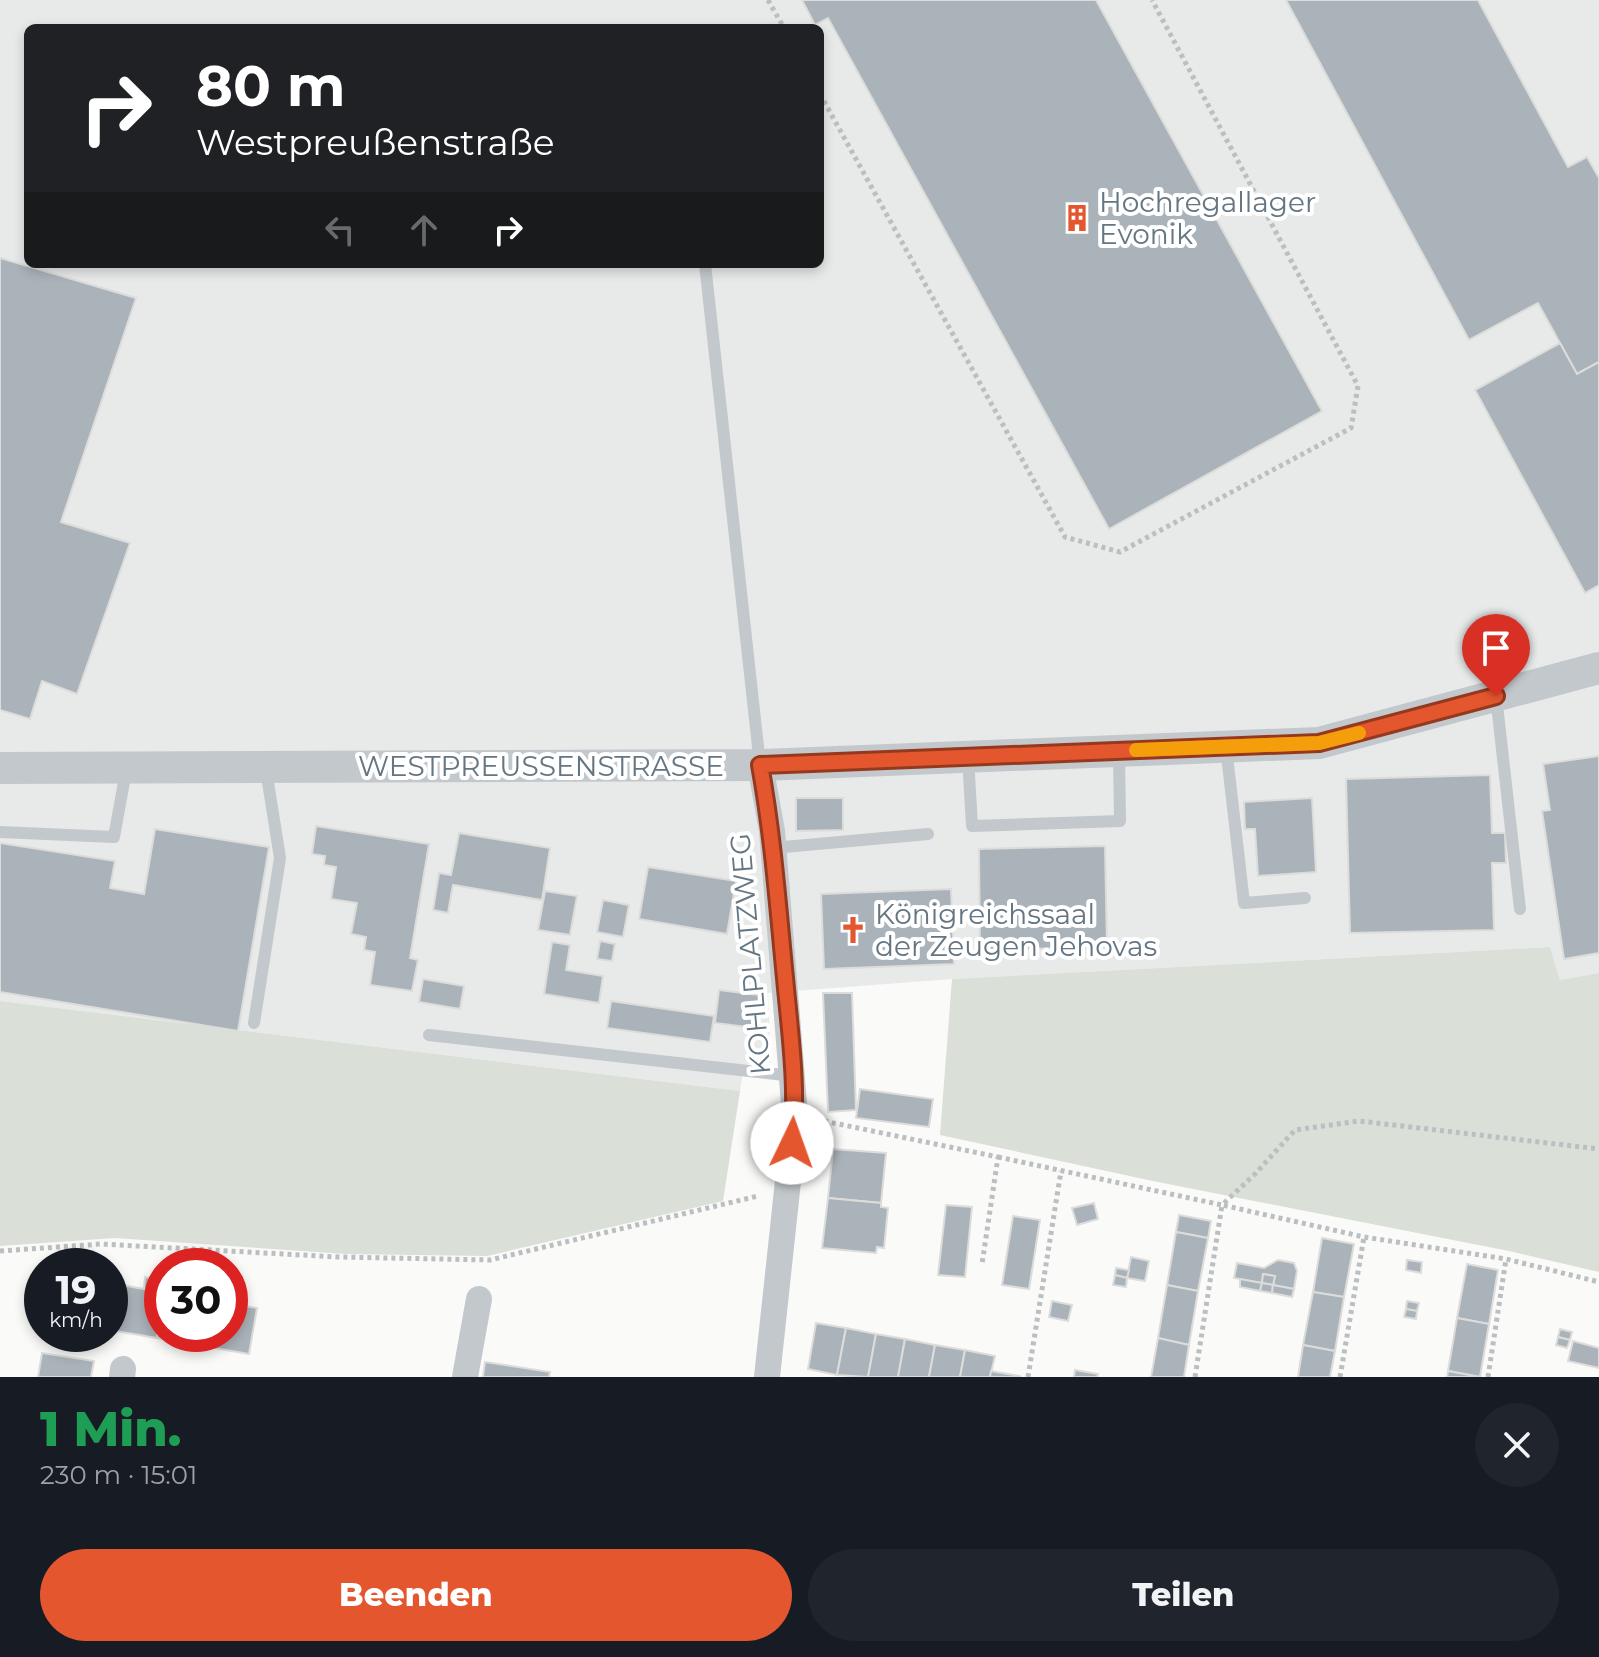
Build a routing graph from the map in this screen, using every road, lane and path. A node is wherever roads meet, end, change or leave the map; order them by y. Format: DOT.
graph roads {
  1 [pos="768,0"];
  2 [pos="1152,0"];
  3 [pos="782,24"];
  4 [pos="824,101"];
  5 [pos="705,268"];
  6 [pos="1599,668"];
  7 [pos="1496,696"];
  8 [pos="1226,747"];
  9 [pos="1119,751"];
  10 [pos="968,757"];
  11 [pos="760,765"];
  12 [pos="265,767"];
  13 [pos="0,768"];
  14 [pos="126,768"];
  15 [pos="0,832"];
  16 [pos="928,834"];
  17 [pos="773,848"];
  18 [pos="1305,898"];
  19 [pos="1520,909"];
  20 [pos="254,1023"];
  21 [pos="429,1035"];
  22 [pos="793,1076"];
  23 [pos="795,1116"];
  24 [pos="1599,1149"];
  25 [pos="998,1157"];
  26 [pos="1061,1171"];
  27 [pos="787,1198"];
  28 [pos="1222,1205"];
  29 [pos="1364,1237"];
  30 [pos="0,1251"];
  31 [pos="1506,1259"];
  32 [pos="982,1264"];
  33 [pos="1599,1282"];
  34 [pos="479,1299"];
  35 [pos="465,1377"];
  36 [pos="767,1377"];
  37 [pos="1028,1377"];
  38 [pos="1195,1377"];
  39 [pos="1340,1377"];
  40 [pos="1488,1377"];
  1 -- 3 [label="path"];
  2 -- 4 [label="path"];
  5 -- 11 [label="lane"];
  6 -- 7 [label="street, WESTPREUSSENSTRASSE"];
  7 -- 8 [label="street, WESTPREUSSENSTRASSE"];
  7 -- 19 [label="lane"];
  8 -- 9 [label="street, WESTPREUSSENSTRASSE"];
  8 -- 18 [label="lane"];
  9 -- 10 [label="street, WESTPREUSSENSTRASSE"];
  9 -- 10 [label="lane"];
  10 -- 11 [label="street, WESTPREUSSENSTRASSE"];
  11 -- 12 [label="street, WESTPREUSSENSTRASSE"];
  11 -- 17 [label="street, KOHLPLATZWEG"];
  12 -- 14 [label="street, WESTPREUSSENSTRASSE"];
  12 -- 20 [label="lane"];
  13 -- 14 [label="street, WESTPREUSSENSTRASSE"];
  14 -- 15 [label="lane"];
  16 -- 17 [label="lane"];
  17 -- 22 [label="street, KOHLPLATZWEG"];
  21 -- 22 [label="lane"];
  22 -- 23 [label="street, KOHLPLATZWEG"];
  23 -- 25 [label="path"];
  23 -- 27 [label="street, KOHLPLATZWEG"];
  24 -- 28 [label="path"];
  25 -- 26 [label="path"];
  25 -- 32 [label="path"];
  26 -- 28 [label="path"];
  26 -- 37 [label="path"];
  27 -- 30 [label="path"];
  27 -- 36 [label="street, KOHLPLATZWEG"];
  28 -- 29 [label="path"];
  28 -- 38 [label="path"];
  29 -- 31 [label="path"];
  29 -- 39 [label="path"];
  31 -- 33 [label="path"];
  31 -- 40 [label="path"];
  34 -- 35 [label="street"];
}
